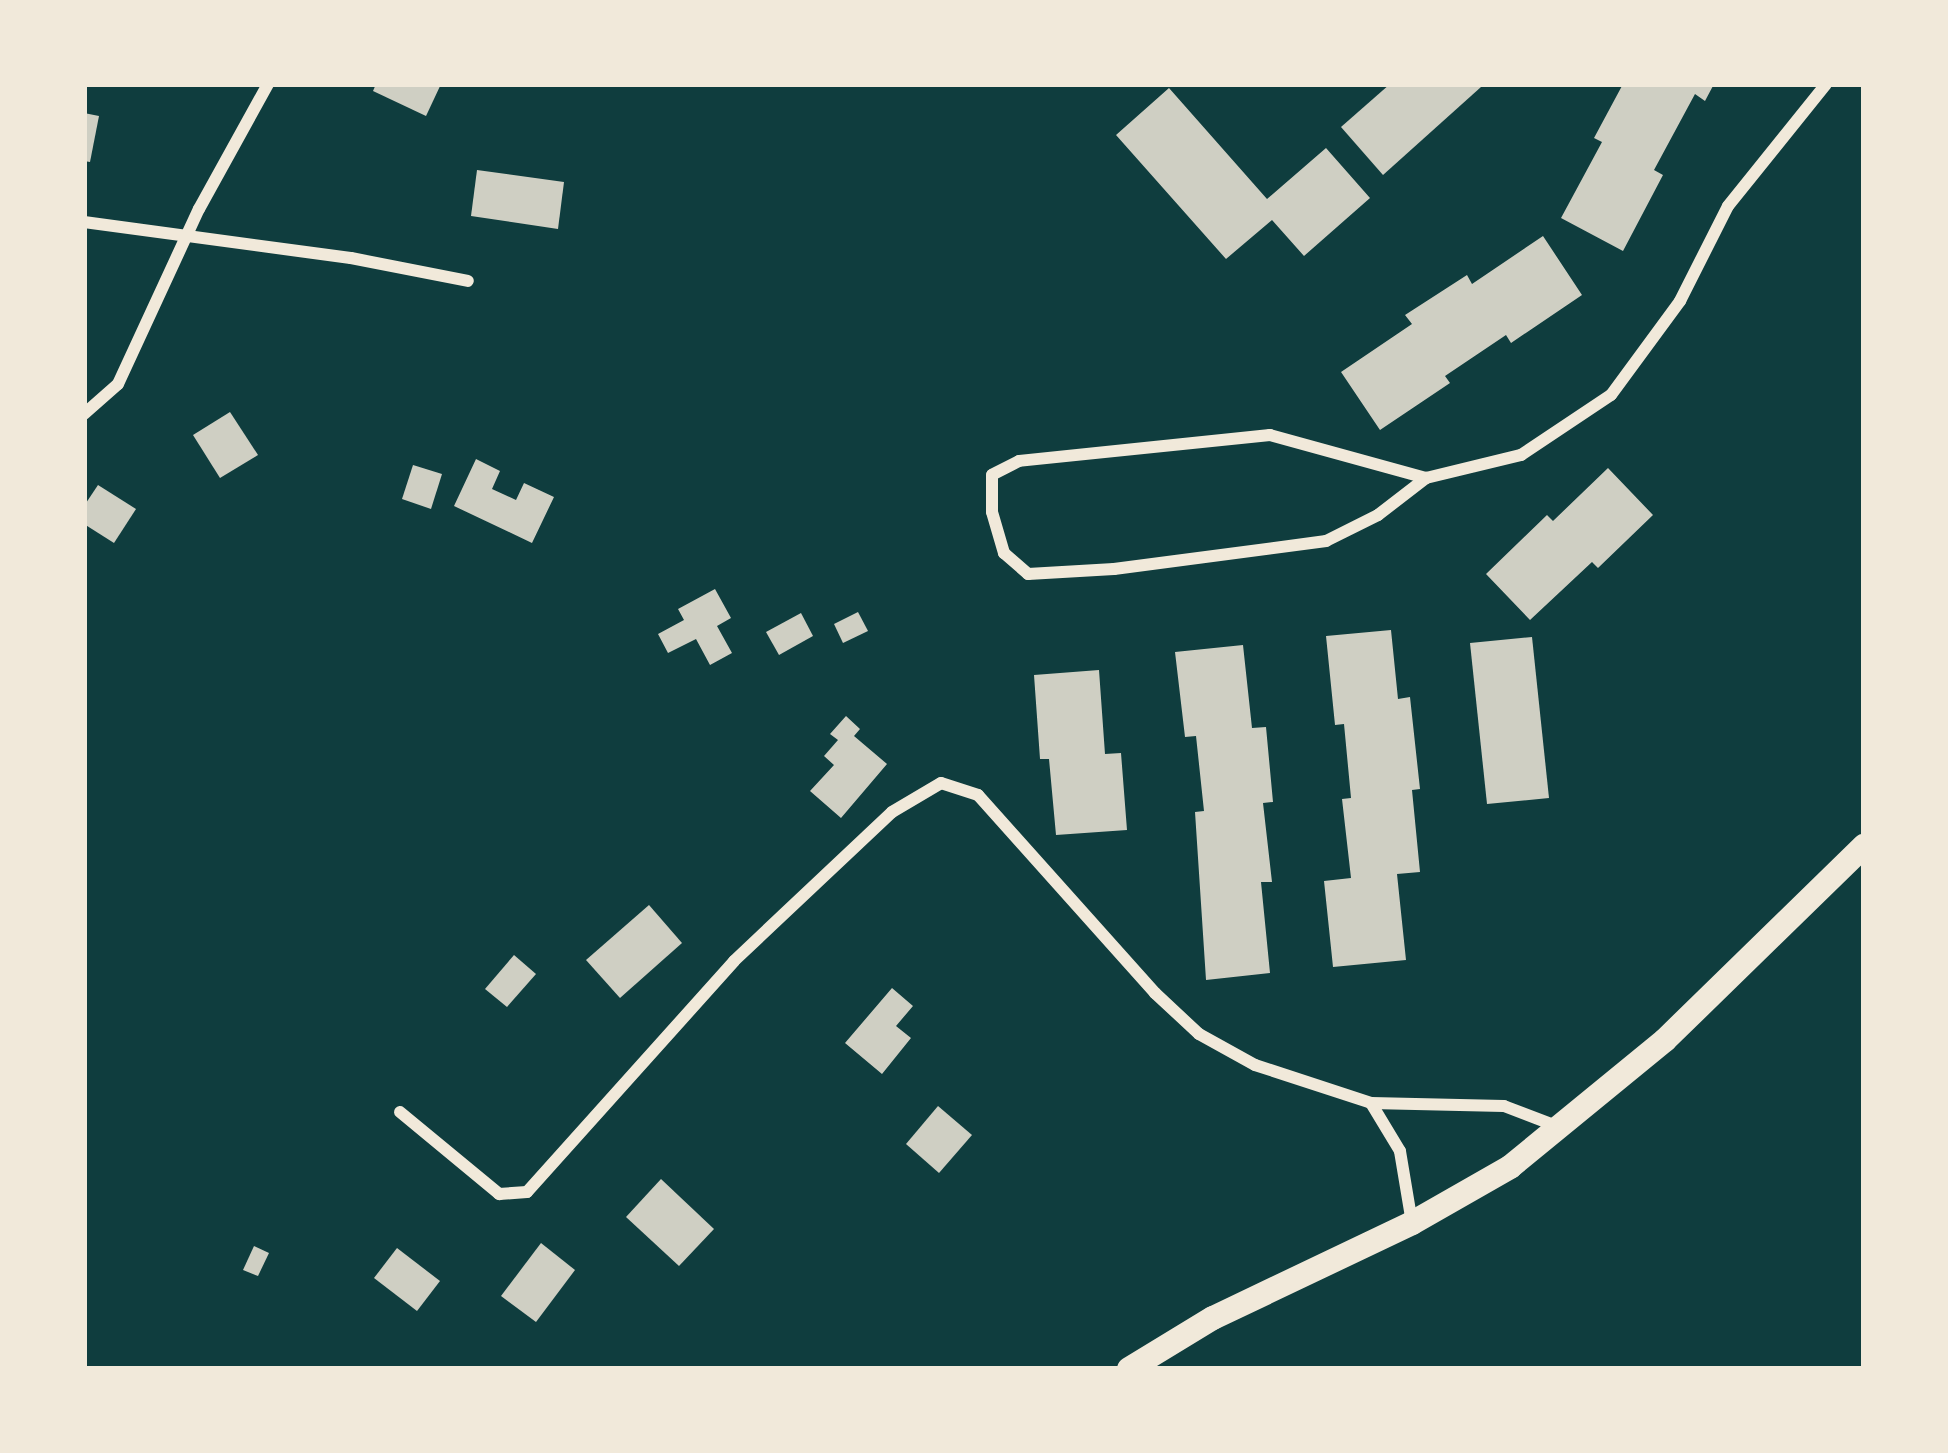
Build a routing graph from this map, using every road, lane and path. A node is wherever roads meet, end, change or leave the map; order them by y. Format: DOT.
graph roads {
  1 [pos="268,84"];
  2 [pos="1826,84"];
  3 [pos="84,222"];
  4 [pos="186,238"];
  5 [pos="468,281"];
  6 [pos="84,414"];
  7 [pos="1426,478"];
  8 [pos="1864,846"];
  9 [pos="1371,1103"];
  10 [pos="400,1112"];
  11 [pos="1563,1129"];
  12 [pos="1412,1223"];
  13 [pos="1129,1369"];
  1 -- 4 [label="street"];
  2 -- 7 [label="street"];
  3 -- 4 [label="street"];
  4 -- 5 [label="street"];
  4 -- 6 [label="street"];
  7 -- 7 [label="street"];
  8 -- 11 [label="main road"];
  9 -- 10 [label="street"];
  9 -- 11 [label="street"];
  9 -- 12 [label="street"];
  11 -- 12 [label="main road"];
  12 -- 13 [label="main road"];
}
